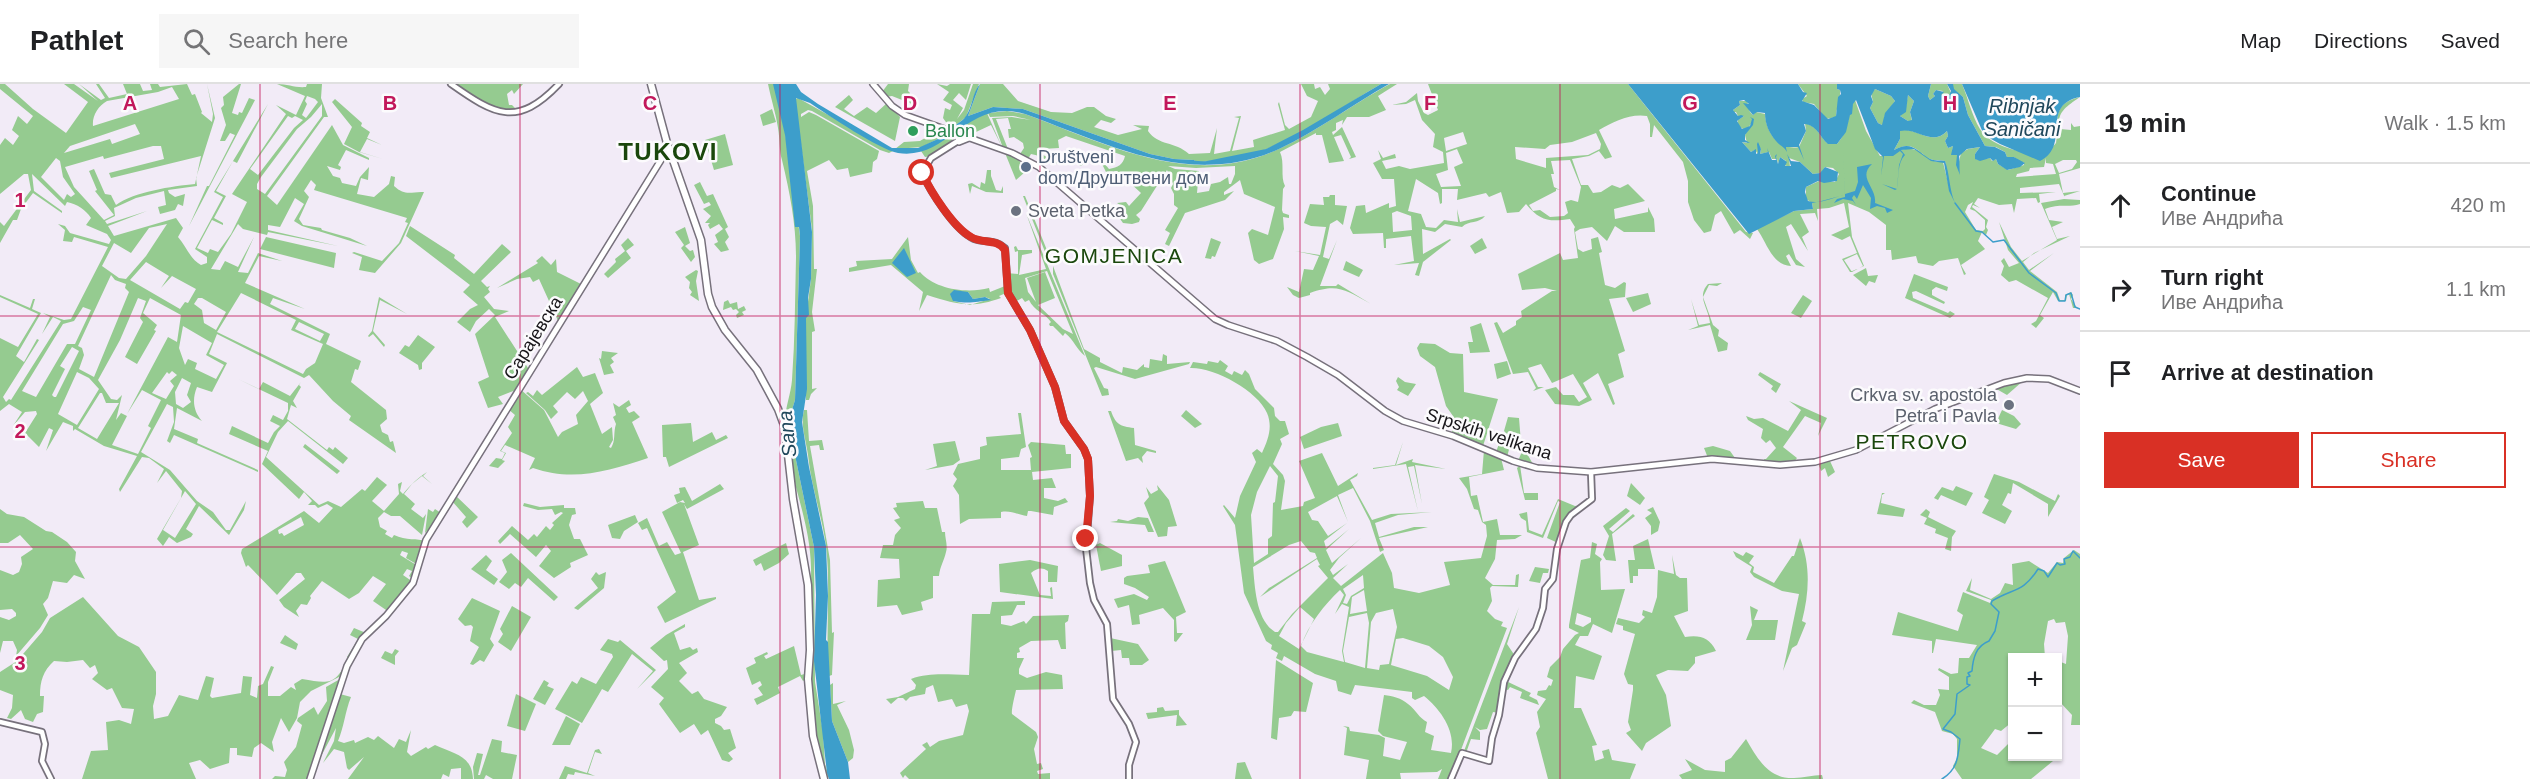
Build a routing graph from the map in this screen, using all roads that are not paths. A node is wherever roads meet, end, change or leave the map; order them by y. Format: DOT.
graph roads {
  1 [pos="451,84"];
  2 [pos="559,84"];
  3 [pos="651,84"];
  4 [pos="873,84"];
  5 [pos="960,135"];
  6 [pos="970,138"];
  7 [pos="957,143"];
  8 [pos="667,151"];
  9 [pos="2080,391"];
  10 [pos="1591,472"];
  11 [pos="0,722"];
  12 [pos="51,779"];
  13 [pos="310,779"];
  14 [pos="824,779"];
  15 [pos="1129,779"];
  16 [pos="1451,779"];
  1 -- 2 [label="street"];
  3 -- 8 [label="main road"];
  4 -- 5 [label="main road, Srpskih velikana"];
  5 -- 6 [label="main road, Srpskih velikana"];
  5 -- 7 [label="main road"];
  6 -- 7 [label="main road"];
  6 -- 10 [label="main road, Srpskih velikana"];
  7 -- 15 [label="street"];
  8 -- 13 [label="main road, Сарајевска"];
  8 -- 14 [label="main road"];
  9 -- 10 [label="main road, Srpskih velikana"];
  10 -- 16 [label="street"];
  11 -- 12 [label="street"];
}
